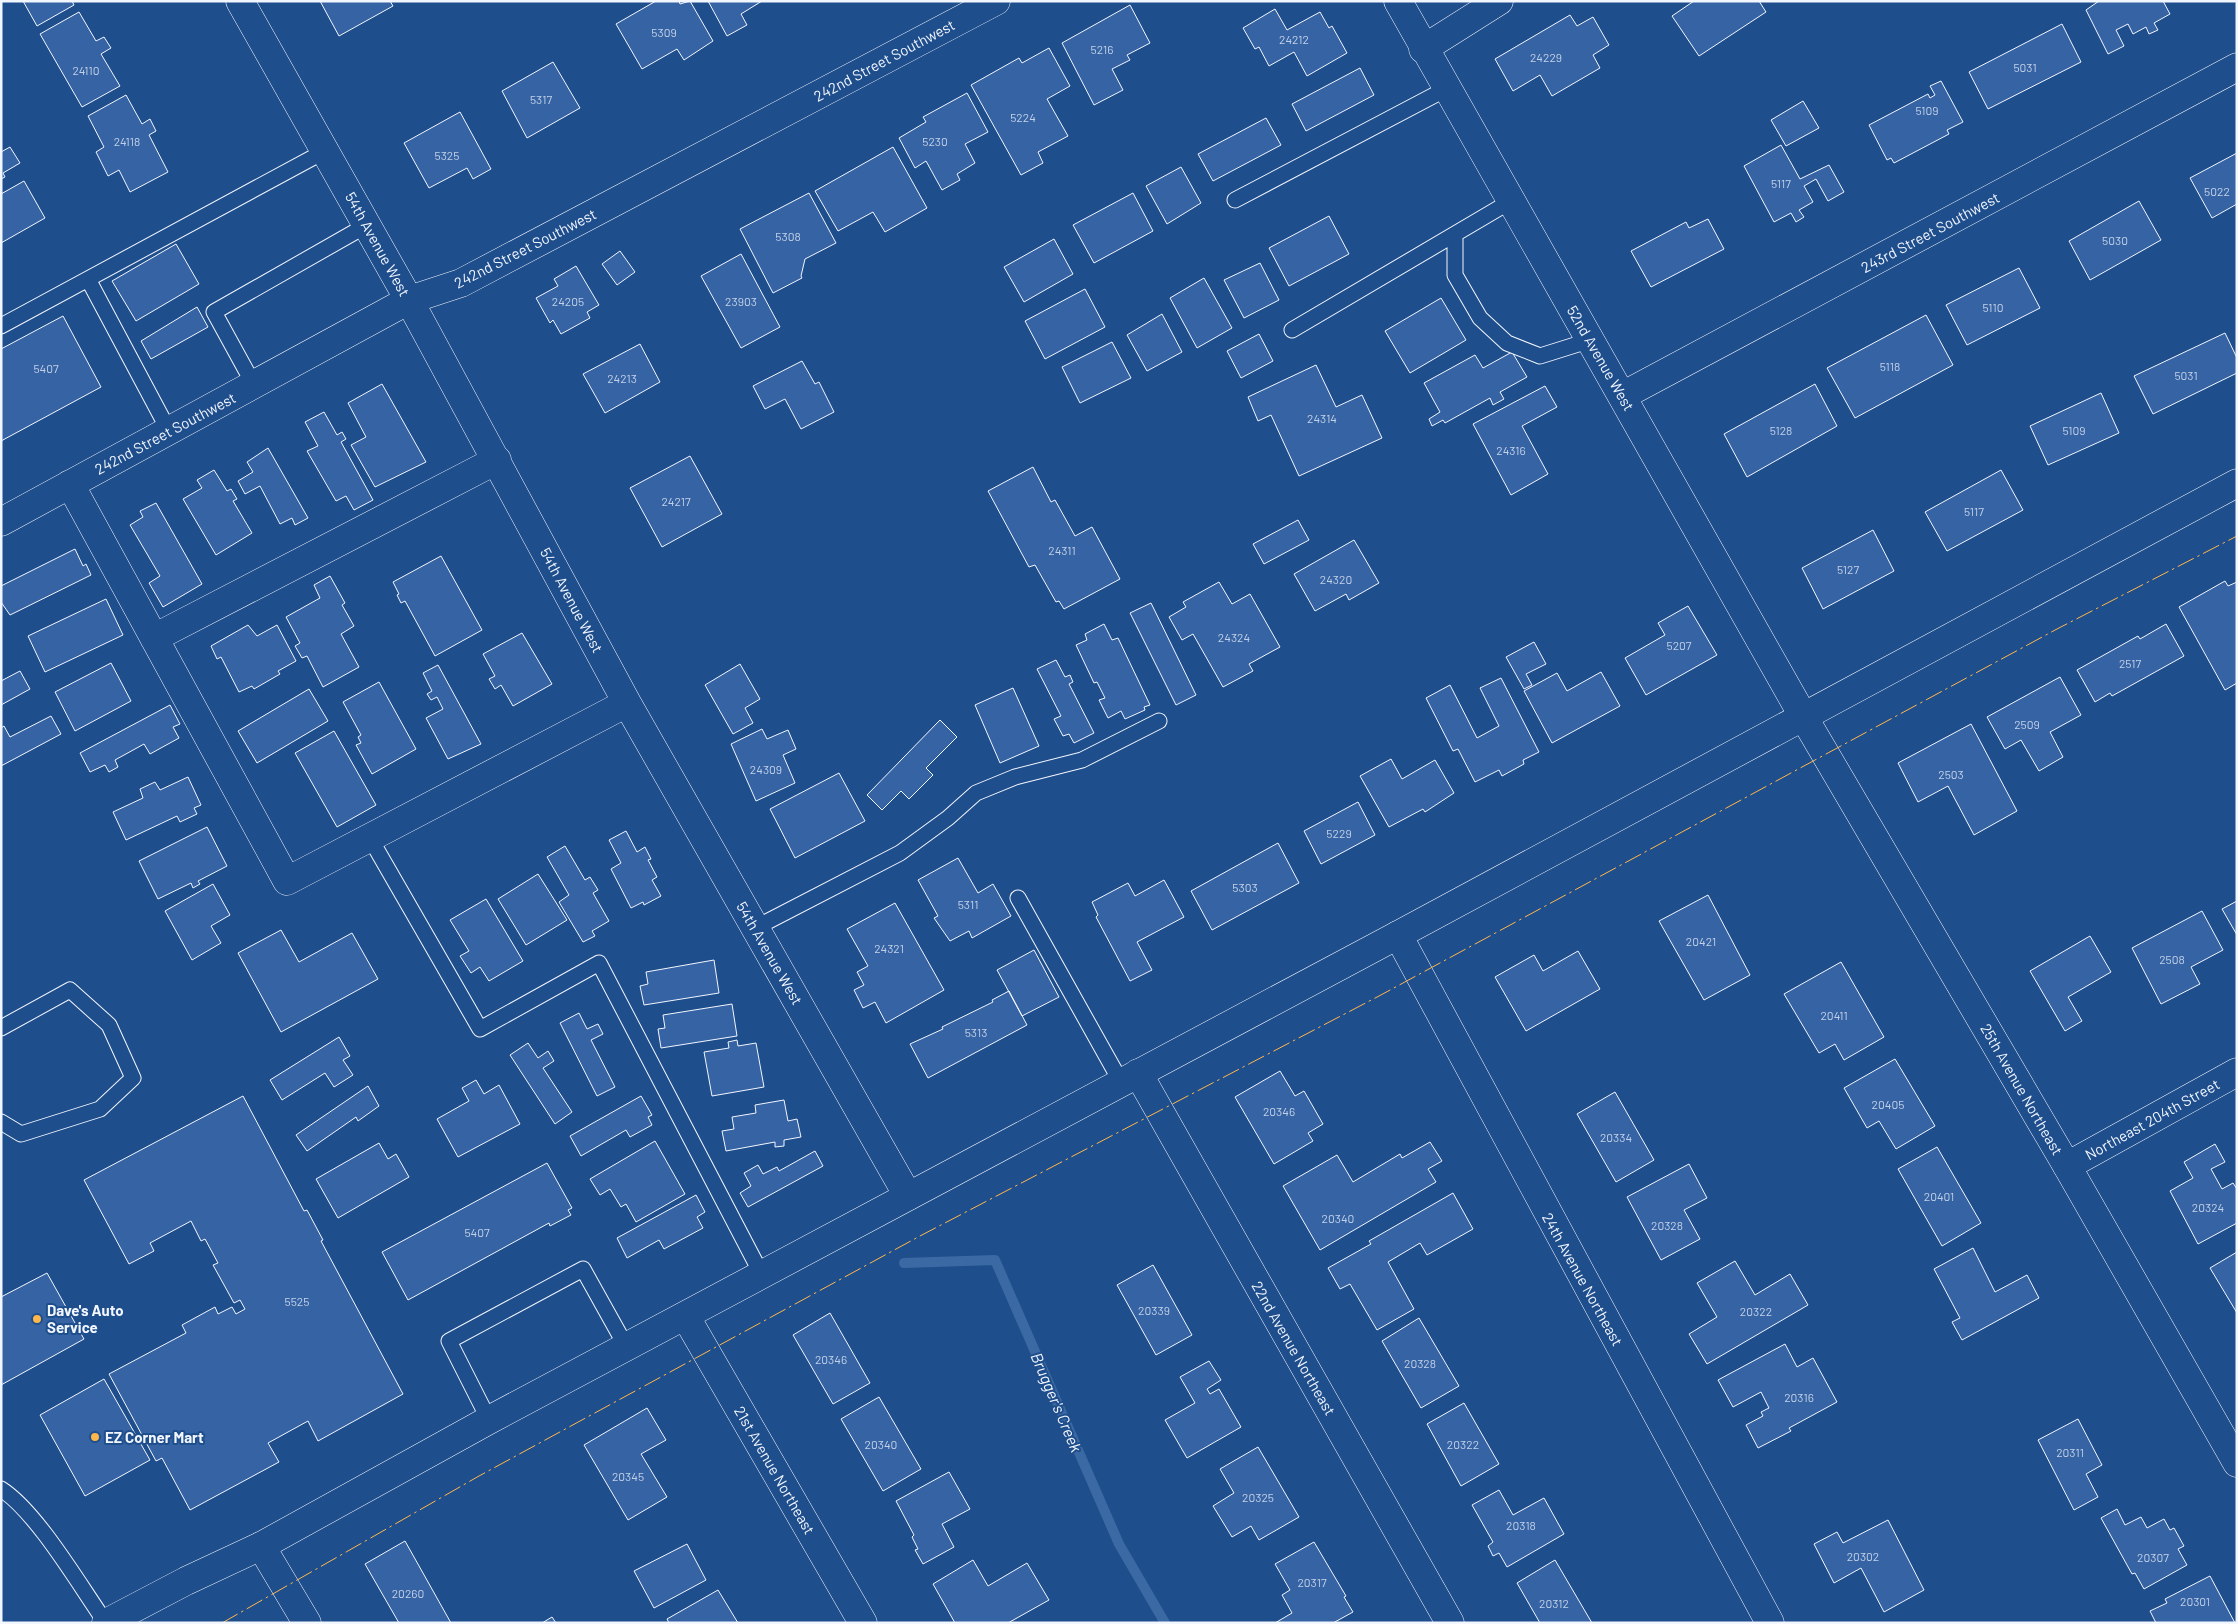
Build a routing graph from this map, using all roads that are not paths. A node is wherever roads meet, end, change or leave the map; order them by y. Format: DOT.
graph roads {
  1 [pos="240,1"];
  2 [pos="996,1"];
  3 [pos="1398,1"];
  4 [pos="1499,1"];
  5 [pos="1423,49"];
  6 [pos="2237,68"];
  7 [pos="1446,89"];
  8 [pos="324,151"];
  9 [pos="1235,200"];
  10 [pos="1511,202"];
  11 [pos="367,225"];
  12 [pos="1455,234"];
  13 [pos="88,279"];
  14 [pos="409,300"];
  15 [pos="1,326"];
  16 [pos="1292,330"];
  17 [pos="1591,340"];
  18 [pos="254,385"];
  19 [pos="1622,396"];
  20 [pos="169,431"];
  21 [pos="497,460"];
  22 [pos="2237,483"];
  23 [pos="70,484"];
  24 [pos="1,522"];
  25 [pos="154,638"];
  26 [pos="627,703"];
  27 [pos="1803,716"];
  28 [pos="1159,720"];
  29 [pos="370,838"];
  30 [pos="1018,898"];
  31 [pos="755,928"];
  32 [pos="1398,935"];
  33 [pos="1,1028"];
  34 [pos="2237,1072"];
  35 [pos="1129,1078"];
  36 [pos="1,1122"];
  37 [pos="2067,1166"];
  38 [pos="908,1196"];
  39 [pos="762,1275"];
  40 [pos="686,1317"];
  41 [pos="627,1348"];
  42 [pos="489,1420"];
  43 [pos="2237,1463"];
  44 [pos="1,1489"];
  45 [pos="261,1546"];
  46 [pos="106,1623"];
  47 [pos="307,1623"];
  48 [pos="863,1623"];
  49 [pos="1450,1623"];
  50 [pos="1770,1623"];
  1 -- 8 [label="street, 54th Avenue West"];
  2 -- 14 [label="street, 242nd Street Southwest"];
  3 -- 5 [label="street, 52nd Avenue West"];
  4 -- 5 [label="street"];
  5 -- 7 [label="street, 52nd Avenue West"];
  6 -- 19 [label="street, 243rd Street Southwest"];
  7 -- 9 [label="lane"];
  7 -- 10 [label="street, 52nd Avenue West"];
  8 -- 11 [label="street, 54th Avenue West"];
  8 -- 13 [label="lane"];
  10 -- 12 [label="lane"];
  10 -- 17 [label="street, 52nd Avenue West"];
  11 -- 14 [label="street, 54th Avenue West"];
  11 -- 18 [label="lane"];
  12 -- 16 [label="lane"];
  12 -- 17 [label="lane"];
  13 -- 15 [label="lane"];
  13 -- 20 [label="lane"];
  14 -- 18 [label="street, 242nd Street Southwest"];
  14 -- 21 [label="street, 54th Avenue West"];
  17 -- 19 [label="street, 52nd Avenue West"];
  18 -- 20 [label="street, 242nd Street Southwest"];
  19 -- 27 [label="street, 52nd Avenue West"];
  20 -- 23 [label="street, 242nd Street Southwest"];
  21 -- 25 [label="street"];
  21 -- 26 [label="street, 54th Avenue West"];
  22 -- 27 [label="street"];
  23 -- 24 [label="street, 242nd Street Southwest"];
  23 -- 25 [label="street"];
  25 -- 29 [label="street"];
  26 -- 29 [label="street"];
  26 -- 31 [label="street, 54th Avenue West"];
  27 -- 32 [label="street"];
  27 -- 37 [label="street, 25th Avenue Northeast"];
  28 -- 31 [label="lane"];
  29 -- 39 [label="lane"];
  30 -- 35 [label="lane"];
  31 -- 38 [label="street, 54th Avenue West"];
  32 -- 35 [label="street"];
  32 -- 50 [label="street, 24th Avenue Northeast"];
  33 -- 36 [label="lane"];
  34 -- 37 [label="street, Northeast 204th Street"];
  35 -- 38 [label="street"];
  35 -- 49 [label="street, 22nd Avenue Northeast"];
  37 -- 43 [label="street, 25th Avenue Northeast"];
  38 -- 39 [label="street"];
  39 -- 40 [label="street"];
  40 -- 41 [label="street"];
  40 -- 48 [label="street, 21st Avenue Northeast"];
  41 -- 42 [label="street"];
  41 -- 42 [label="lane"];
  42 -- 45 [label="street"];
  44 -- 46 [label="lane"];
  45 -- 46 [label="street"];
  45 -- 47 [label="street"];
}
